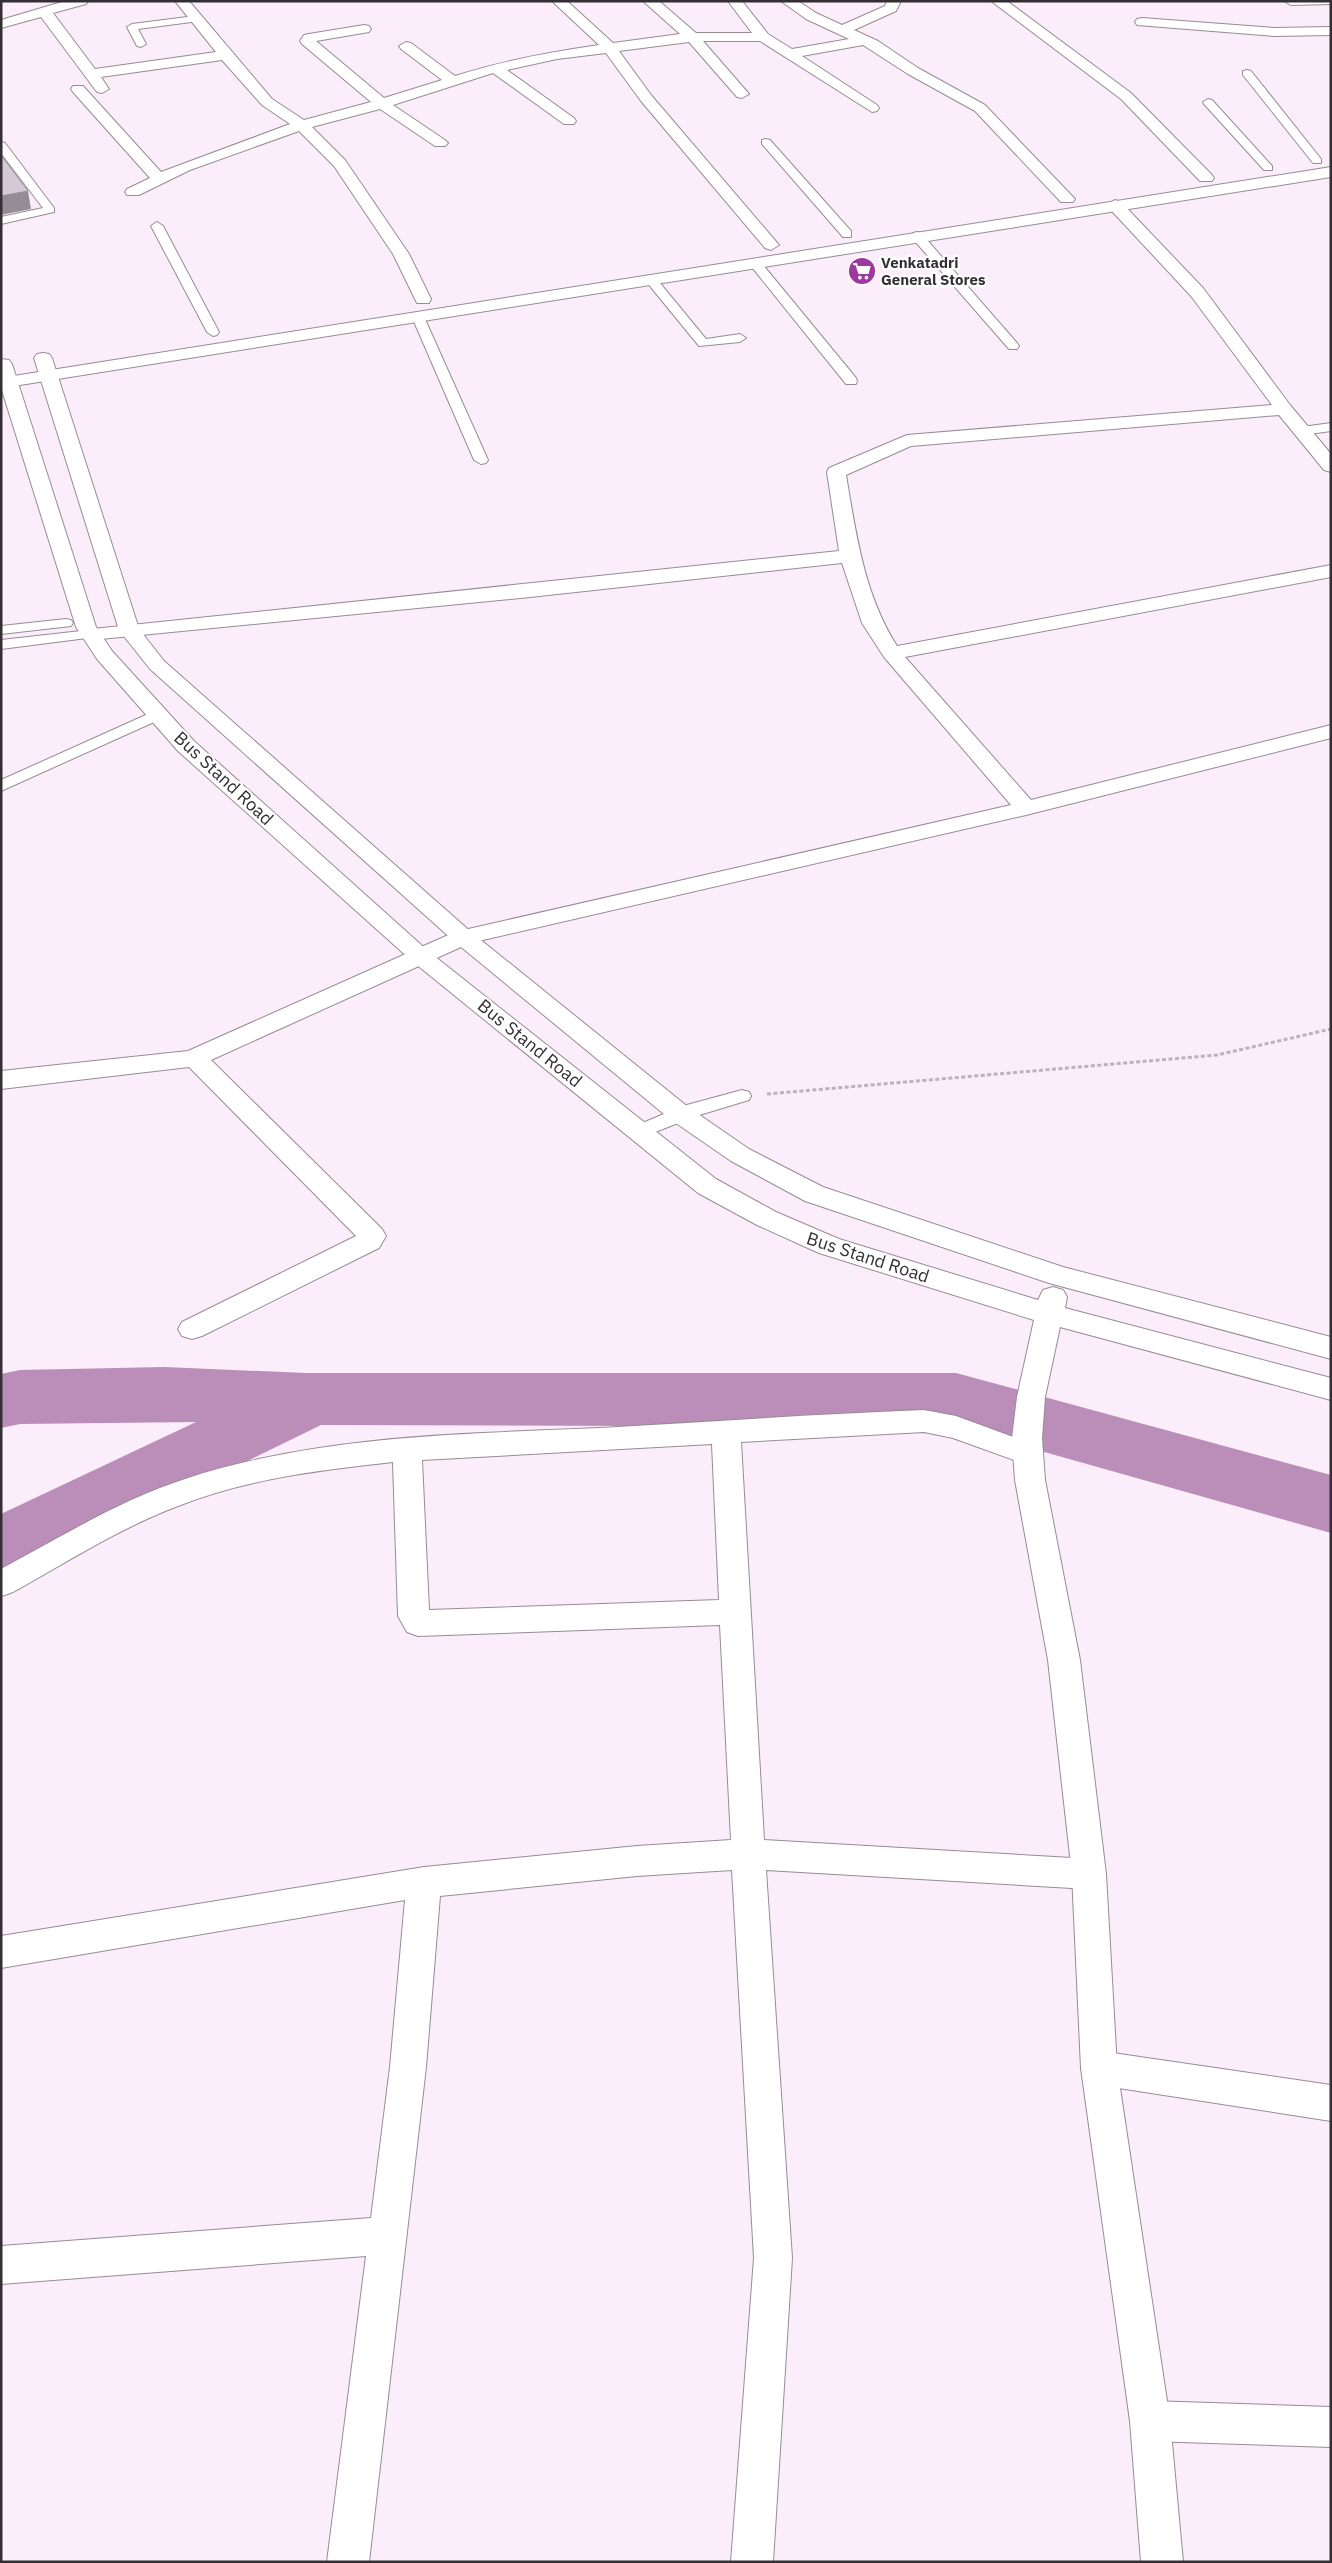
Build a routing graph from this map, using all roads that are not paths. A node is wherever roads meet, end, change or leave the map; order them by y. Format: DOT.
graph roads {
  1 [pos="81,1"];
  2 [pos="182,1"];
  3 [pos="559,1"];
  4 [pos="650,1"];
  5 [pos="736,1"];
  6 [pos="894,1"];
  7 [pos="998,1"];
  8 [pos="1292,1"];
  9 [pos="1326,1"];
  10 [pos="786,7"];
  11 [pos="45,12"];
  12 [pos="766,15"];
  13 [pos="748,18"];
  14 [pos="195,19"];
  15 [pos="1142,22"];
  16 [pos="1,24"];
  17 [pos="364,29"];
  18 [pos="843,30"];
  19 [pos="1331,31"];
  20 [pos="692,37"];
  21 [pos="763,37"];
  22 [pos="865,40"];
  23 [pos="141,44"];
  24 [pos="406,46"];
  25 [pos="610,48"];
  26 [pos="225,54"];
  27 [pos="789,54"];
  28 [pos="496,69"];
  29 [pos="1247,73"];
  30 [pos="91,74"];
  31 [pos="454,82"];
  32 [pos="78,88"];
  33 [pos="742,94"];
  34 [pos="88,100"];
  35 [pos="1208,102"];
  36 [pos="382,104"];
  37 [pos="872,108"];
  38 [pos="569,120"];
  39 [pos="302,125"];
  40 [pos="766,142"];
  41 [pos="440,144"];
  42 [pos="1,145"];
  43 [pos="1324,160"];
  44 [pos="1268,168"];
  45 [pos="1331,172"];
  46 [pos="1206,178"];
  47 [pos="159,180"];
  48 [pos="133,192"];
  49 [pos="1067,199"];
  50 [pos="1115,206"];
  51 [pos="1,221"];
  52 [pos="157,226"];
  53 [pos="847,234"];
  54 [pos="917,236"];
  55 [pos="771,245"];
  56 [pos="756,263"];
  57 [pos="652,280"];
  58 [pos="520,284"];
  59 [pos="442,296"];
  60 [pos="423,299"];
  61 [pos="404,302"];
  62 [pos="418,317"];
  63 [pos="232,329"];
  64 [pos="213,332"];
  65 [pos="194,335"];
  66 [pos="740,338"];
  67 [pos="1013,346"];
  68 [pos="51,363"];
  69 [pos="4,373"];
  70 [pos="851,381"];
  71 [pos="1284,409"];
  72 [pos="1331,428"];
  73 [pos="1302,431"];
  74 [pos="482,460"];
  75 [pos="1331,466"];
  76 [pos="850,556"];
  77 [pos="1331,571"];
  78 [pos="87,628"];
  79 [pos="1,630"];
  80 [pos="129,630"];
  81 [pos="1,645"];
  82 [pos="891,653"];
  83 [pos="157,715"];
  84 [pos="1331,731"];
  85 [pos="1,786"];
  86 [pos="1026,808"];
  87 [pos="463,937"];
  88 [pos="420,956"];
  89 [pos="194,1058"];
  90 [pos="1,1080"];
  91 [pos="742,1096"];
  92 [pos="679,1113"];
  93 [pos="640,1132"];
  94 [pos="1059,1276"];
  95 [pos="1049,1314"];
  96 [pos="192,1328"];
  97 [pos="1331,1348"];
  98 [pos="1331,1389"];
  99 [pos="726,1433"];
  100 [pos="1028,1446"];
  101 [pos="407,1448"];
  102 [pos="2,1583"];
  103 [pos="736,1612"];
  104 [pos="748,1854"];
  105 [pos="1088,1874"];
  106 [pos="424,1882"];
  107 [pos="1,1952"];
  108 [pos="1099,2068"];
  109 [pos="1331,2103"];
  110 [pos="388,2234"];
  111 [pos="1,2265"];
  112 [pos="1150,2421"];
  113 [pos="1331,2427"];
  114 [pos="348,2562"];
  115 [pos="752,2562"];
  116 [pos="1162,2562"];
  1 -- 11 [label="main road"];
  2 -- 14 [label="main road"];
  3 -- 25 [label="main road"];
  4 -- 20 [label="main road"];
  5 -- 13 [label="main road"];
  6 -- 18 [label="main road"];
  7 -- 46 [label="main road"];
  8 -- 9 [label="main road"];
  10 -- 18 [label="main road"];
  11 -- 16 [label="main road"];
  11 -- 30 [label="main road"];
  12 -- 13 [label="main road"];
  13 -- 21 [label="main road"];
  14 -- 23 [label="lane"];
  14 -- 26 [label="main road"];
  15 -- 19 [label="main road"];
  17 -- 36 [label="main road"];
  18 -- 22 [label="main road"];
  20 -- 21 [label="main road"];
  20 -- 25 [label="main road"];
  20 -- 33 [label="main road"];
  21 -- 27 [label="main road"];
  22 -- 27 [label="main road"];
  22 -- 49 [label="main road"];
  24 -- 31 [label="main road"];
  25 -- 28 [label="main road"];
  25 -- 55 [label="main road"];
  26 -- 30 [label="main road"];
  26 -- 39 [label="main road"];
  27 -- 37 [label="main road"];
  28 -- 31 [label="main road"];
  28 -- 38 [label="main road"];
  29 -- 43 [label="lane"];
  30 -- 34 [label="main road"];
  31 -- 36 [label="main road"];
  32 -- 34 [label="main road"];
  34 -- 47 [label="main road"];
  35 -- 44 [label="lane"];
  36 -- 39 [label="main road"];
  36 -- 41 [label="main road"];
  39 -- 47 [label="main road"];
  39 -- 60 [label="main road"];
  40 -- 53 [label="lane"];
  42 -- 51 [label="lane"];
  43 -- 44 [label="main road"];
  44 -- 46 [label="main road"];
  45 -- 50 [label="main road"];
  46 -- 49 [label="main road"];
  47 -- 48 [label="main road"];
  49 -- 53 [label="main road"];
  50 -- 54 [label="main road"];
  50 -- 71 [label="main road"];
  52 -- 64 [label="lane"];
  53 -- 55 [label="main road"];
  54 -- 56 [label="main road"];
  54 -- 67 [label="lane"];
  55 -- 58 [label="main road"];
  56 -- 57 [label="main road"];
  56 -- 70 [label="lane"];
  57 -- 62 [label="main road"];
  57 -- 66 [label="lane"];
  59 -- 60 [label="main road"];
  60 -- 61 [label="main road"];
  62 -- 68 [label="main road"];
  62 -- 74 [label="lane"];
  63 -- 64 [label="main road"];
  64 -- 65 [label="main road"];
  68 -- 69 [label="main road"];
  68 -- 80 [label="main road"];
  69 -- 78 [label="main road, Bus Stand Road"];
  71 -- 73 [label="main road"];
  71 -- 76 [label="main road"];
  72 -- 73 [label="lane"];
  73 -- 75 [label="main road"];
  76 -- 80 [label="main road"];
  76 -- 82 [label="main road"];
  77 -- 82 [label="main road"];
  78 -- 79 [label="lane"];
  78 -- 80 [label="main road"];
  78 -- 81 [label="lane"];
  78 -- 83 [label="main road, Bus Stand Road"];
  80 -- 87 [label="main road"];
  82 -- 86 [label="main road"];
  83 -- 85 [label="lane"];
  83 -- 88 [label="main road, Bus Stand Road"];
  84 -- 86 [label="main road"];
  86 -- 87 [label="main road"];
  87 -- 88 [label="main road"];
  87 -- 92 [label="main road"];
  88 -- 89 [label="main road"];
  88 -- 93 [label="main road, Bus Stand Road"];
  89 -- 90 [label="main road"];
  89 -- 96 [label="main road"];
  91 -- 92 [label="lane"];
  92 -- 93 [label="lane"];
  92 -- 94 [label="main road"];
  93 -- 95 [label="main road, Bus Stand Road"];
  94 -- 95 [label="main road"];
  94 -- 97 [label="main road"];
  95 -- 98 [label="main road, Bus Stand Road"];
  95 -- 100 [label="main road"];
  99 -- 100 [label="main road"];
  99 -- 101 [label="main road"];
  99 -- 103 [label="main road"];
  100 -- 105 [label="main road"];
  101 -- 102 [label="main road"];
  101 -- 103 [label="main road"];
  103 -- 104 [label="main road"];
  104 -- 105 [label="main road"];
  104 -- 106 [label="main road"];
  104 -- 115 [label="main road"];
  105 -- 108 [label="main road"];
  106 -- 107 [label="main road"];
  106 -- 110 [label="main road"];
  108 -- 109 [label="main road"];
  108 -- 112 [label="main road"];
  110 -- 111 [label="main road"];
  110 -- 114 [label="main road"];
  112 -- 113 [label="main road"];
  112 -- 116 [label="main road"];
}
